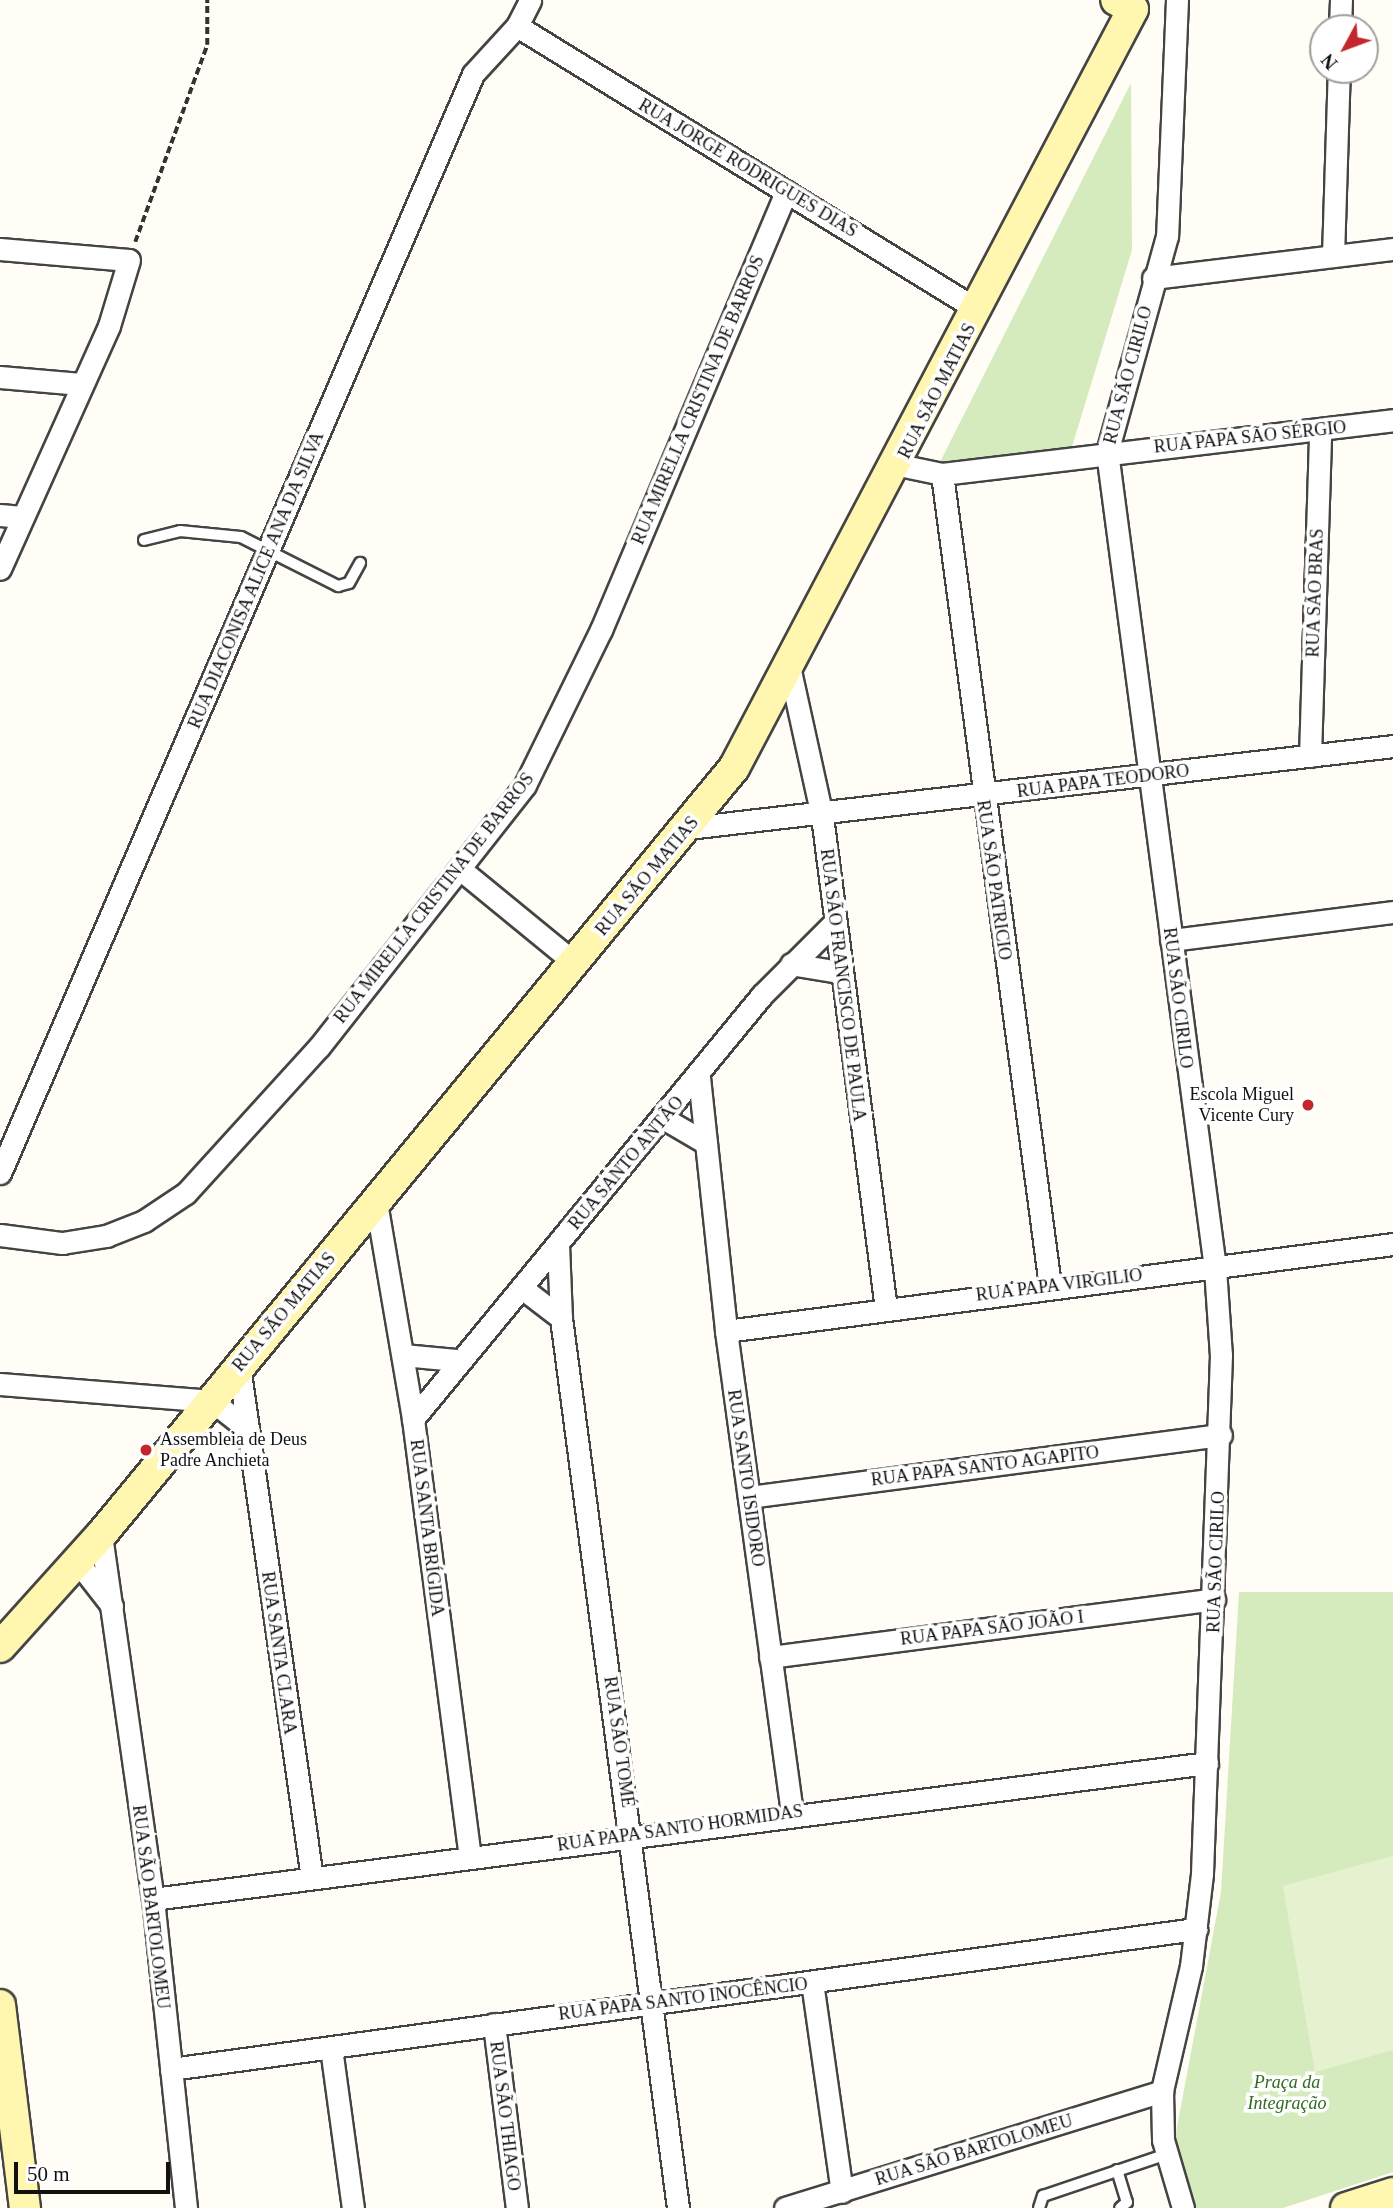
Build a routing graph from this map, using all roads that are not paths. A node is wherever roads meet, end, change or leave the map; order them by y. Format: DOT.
graph roads {
  1 [pos="530,0"];
  2 [pos="1177,0"];
  3 [pos="1129,3"];
  4 [pos="517,26"];
  5 [pos="1339,84"];
  6 [pos="786,191"];
  7 [pos="0,249"];
  8 [pos="1393,249"];
  9 [pos="1333,256"];
  10 [pos="1153,278"];
  11 [pos="978,310"];
  12 [pos="0,377"];
  13 [pos="82,384"];
  14 [pos="1393,420"];
  15 [pos="1320,430"];
  16 [pos="1107,452"];
  17 [pos="899,465"];
  18 [pos="942,474"];
  19 [pos="0,515"];
  20 [pos="22,517"];
  21 [pos="144,540"];
  22 [pos="269,551"];
  23 [pos="360,563"];
  24 [pos="0,569"];
  25 [pos="789,666"];
  26 [pos="1393,746"];
  27 [pos="1310,756"];
  28 [pos="1148,774"];
  29 [pos="982,797"];
  30 [pos="822,816"];
  31 [pos="688,828"];
  32 [pos="460,869"];
  33 [pos="1393,912"];
  34 [pos="834,923"];
  35 [pos="1171,940"];
  36 [pos="575,964"];
  37 [pos="792,964"];
  38 [pos="840,972"];
  39 [pos="699,1077"];
  40 [pos="663,1118"];
  41 [pos="706,1143"];
  42 [pos="0,1172"];
  43 [pos="376,1202"];
  44 [pos="0,1236"];
  45 [pos="558,1244"];
  46 [pos="1393,1244"];
  47 [pos="1215,1268"];
  48 [pos="1050,1286"];
  49 [pos="522,1288"];
  50 [pos="886,1306"];
  51 [pos="561,1318"];
  52 [pos="726,1331"];
  53 [pos="403,1355"];
  54 [pos="456,1360"];
  55 [pos="239,1366"];
  56 [pos="0,1384"];
  57 [pos="212,1401"];
  58 [pos="413,1419"];
  59 [pos="245,1427"];
  60 [pos="1221,1435"];
  61 [pos="749,1497"];
  62 [pos="101,1535"];
  63 [pos="77,1561"];
  64 [pos="1214,1599"];
  65 [pos="112,1606"];
  66 [pos="0,1647"];
  67 [pos="770,1657"];
  68 [pos="1208,1763"];
  69 [pos="792,1812"];
  70 [pos="632,1838"];
  71 [pos="470,1855"];
  72 [pos="312,1878"];
  73 [pos="153,1899"];
  74 [pos="1196,1929"];
  75 [pos="812,1982"];
  76 [pos="654,2004"];
  77 [pos="0,2005"];
  78 [pos="494,2024"];
  79 [pos="331,2048"];
  80 [pos="171,2069"];
  81 [pos="1162,2091"];
  82 [pos="1167,2154"];
  83 [pos="1117,2170"];
  84 [pos="842,2192"];
  85 [pos="1393,2193"];
  86 [pos="25,2208"];
  87 [pos="186,2208"];
  88 [pos="353,2208"];
  89 [pos="517,2208"];
  90 [pos="678,2208"];
  91 [pos="785,2208"];
  92 [pos="1039,2208"];
  93 [pos="1120,2208"];
  94 [pos="1183,2208"];
  95 [pos="1346,2208"];
  1 -- 4 [label="street, RUA DIACONISA ALICE ANA DA SILVA"];
  2 -- 10 [label="street, RUA SÃO CIRILO"];
  3 -- 11 [label="street, RUA SÃO MATIAS"];
  4 -- 6 [label="street, RUA JORGE RODRIGUES DIAS"];
  4 -- 22 [label="street, RUA DIACONISA ALICE ANA DA SILVA"];
  5 -- 9 [label="street"];
  6 -- 11 [label="street, RUA JORGE RODRIGUES DIAS"];
  6 -- 32 [label="street, RUA MIRELLA CRISTINA DE BARROS"];
  7 -- 13 [label="street"];
  8 -- 9 [label="street"];
  9 -- 10 [label="street"];
  10 -- 16 [label="street, RUA SÃO CIRILO"];
  11 -- 17 [label="street, RUA SÃO MATIAS"];
  12 -- 13 [label="street"];
  13 -- 20 [label="street"];
  14 -- 15 [label="street, RUA PAPA SÃO SÉRGIO"];
  15 -- 16 [label="street, RUA PAPA SÃO SÉRGIO"];
  15 -- 27 [label="street, RUA SÃO BRAS"];
  16 -- 18 [label="street, RUA PAPA SÃO SÉRGIO"];
  16 -- 28 [label="street, RUA SÃO CIRILO"];
  17 -- 18 [label="street, RUA PAPA SÃO SÉRGIO"];
  17 -- 25 [label="street, RUA SÃO MATIAS"];
  18 -- 29 [label="street, RUA SÃO PATRICIO"];
  19 -- 20 [label="street"];
  20 -- 24 [label="street"];
  21 -- 22 [label="lane"];
  22 -- 23 [label="lane"];
  22 -- 42 [label="street, RUA DIACONISA ALICE ANA DA SILVA"];
  25 -- 30 [label="street, RUA SÃO FRANCISCO DE PAULA"];
  25 -- 31 [label="street, RUA SÃO MATIAS"];
  26 -- 27 [label="street, RUA PAPA TEODORO"];
  27 -- 28 [label="street, RUA PAPA TEODORO"];
  28 -- 29 [label="street, RUA PAPA TEODORO"];
  28 -- 35 [label="street, RUA SÃO CIRILO"];
  29 -- 30 [label="street, RUA PAPA TEODORO"];
  29 -- 48 [label="street, RUA SÃO PATRICIO"];
  30 -- 31 [label="street, RUA PAPA TEODORO"];
  30 -- 34 [label="street, RUA SÃO FRANCISCO DE PAULA"];
  31 -- 36 [label="street, RUA SÃO MATIAS"];
  32 -- 36 [label="street"];
  32 -- 44 [label="street, RUA MIRELLA CRISTINA DE BARROS"];
  33 -- 35 [label="street"];
  34 -- 37 [label="street, RUA SANTO ANTÃO"];
  34 -- 38 [label="street, RUA SÃO FRANCISCO DE PAULA"];
  35 -- 47 [label="street, RUA SÃO CIRILO"];
  36 -- 43 [label="street, RUA SÃO MATIAS"];
  37 -- 38 [label="street"];
  37 -- 39 [label="street, RUA SANTO ANTÃO"];
  38 -- 50 [label="street, RUA SÃO FRANCISCO DE PAULA"];
  39 -- 40 [label="street, RUA SANTO ANTÃO"];
  39 -- 41 [label="street, RUA SANTO ISIDORO"];
  40 -- 41 [label="street"];
  40 -- 45 [label="street, RUA SANTO ANTÃO"];
  41 -- 52 [label="street, RUA SANTO ISIDORO"];
  43 -- 53 [label="street, RUA SANTA BRÍGIDA"];
  43 -- 55 [label="street, RUA SÃO MATIAS"];
  45 -- 49 [label="street, RUA SANTO ANTÃO"];
  45 -- 51 [label="street, RUA SÃO TOMÉ"];
  46 -- 47 [label="street, RUA PAPA VIRGILIO"];
  47 -- 48 [label="street, RUA PAPA VIRGILIO"];
  47 -- 60 [label="street, RUA SÃO CIRILO"];
  48 -- 50 [label="street, RUA PAPA VIRGILIO"];
  49 -- 51 [label="street"];
  49 -- 54 [label="street, RUA SANTO ANTÃO"];
  50 -- 52 [label="street, RUA PAPA VIRGILIO"];
  51 -- 70 [label="street, RUA SÃO TOMÉ"];
  52 -- 61 [label="street, RUA SANTO ISIDORO"];
  53 -- 54 [label="street"];
  53 -- 58 [label="street, RUA SANTA BRÍGIDA"];
  54 -- 58 [label="street, RUA SANTO ANTÃO"];
  55 -- 57 [label="street, RUA SÃO MATIAS"];
  55 -- 59 [label="street, RUA SANTA CLARA"];
  56 -- 57 [label="street"];
  57 -- 59 [label="street"];
  57 -- 62 [label="street, RUA SÃO MATIAS"];
  58 -- 71 [label="street, RUA SANTA BRÍGIDA"];
  59 -- 72 [label="street, RUA SANTA CLARA"];
  60 -- 61 [label="street, RUA PAPA SANTO AGAPITO"];
  60 -- 64 [label="street, RUA SÃO CIRILO"];
  61 -- 67 [label="street, RUA SANTO ISIDORO"];
  62 -- 63 [label="street, RUA SÃO MATIAS"];
  62 -- 65 [label="street, RUA SÃO BARTOLOMEU"];
  63 -- 65 [label="street, RUA SÃO BARTOLOMEU"];
  63 -- 66 [label="street, RUA SÃO MATIAS"];
  64 -- 67 [label="street, RUA PAPA SÃO JOÃO I"];
  64 -- 68 [label="street, RUA SÃO CIRILO"];
  65 -- 73 [label="street, RUA SÃO BARTOLOMEU"];
  67 -- 69 [label="street, RUA SANTO ISIDORO"];
  68 -- 69 [label="street, RUA PAPA SANTO HORMIDAS"];
  68 -- 74 [label="street, RUA SÃO CIRILO"];
  69 -- 70 [label="street, RUA PAPA SANTO HORMIDAS"];
  70 -- 71 [label="street, RUA PAPA SANTO HORMIDAS"];
  70 -- 76 [label="street, RUA SÃO TOMÉ"];
  71 -- 72 [label="street, RUA PAPA SANTO HORMIDAS"];
  72 -- 73 [label="street, RUA PAPA SANTO HORMIDAS"];
  73 -- 80 [label="street, RUA SÃO BARTOLOMEU"];
  74 -- 75 [label="street, RUA PAPA SANTO INOCÊNCIO"];
  74 -- 81 [label="street, RUA SÃO CIRILO"];
  75 -- 76 [label="street, RUA PAPA SANTO INOCÊNCIO"];
  75 -- 84 [label="street"];
  76 -- 78 [label="street, RUA PAPA SANTO INOCÊNCIO"];
  76 -- 90 [label="street, RUA SÃO TOMÉ"];
  77 -- 86 [label="street"];
  78 -- 79 [label="street, RUA PAPA SANTO INOCÊNCIO"];
  78 -- 89 [label="street, RUA SÃO THIAGO"];
  79 -- 80 [label="street, RUA PAPA SANTO INOCÊNCIO"];
  79 -- 88 [label="street"];
  80 -- 87 [label="street, RUA SÃO BARTOLOMEU"];
  81 -- 82 [label="street, RUA SÃO CIRILO"];
  81 -- 84 [label="street, RUA SÃO BARTOLOMEU"];
  82 -- 83 [label="lane"];
  82 -- 94 [label="street, RUA SÃO CIRILO"];
  83 -- 92 [label="lane"];
  83 -- 93 [label="lane"];
  84 -- 91 [label="street, RUA SÃO BARTOLOMEU"];
  85 -- 95 [label="street"];
}
